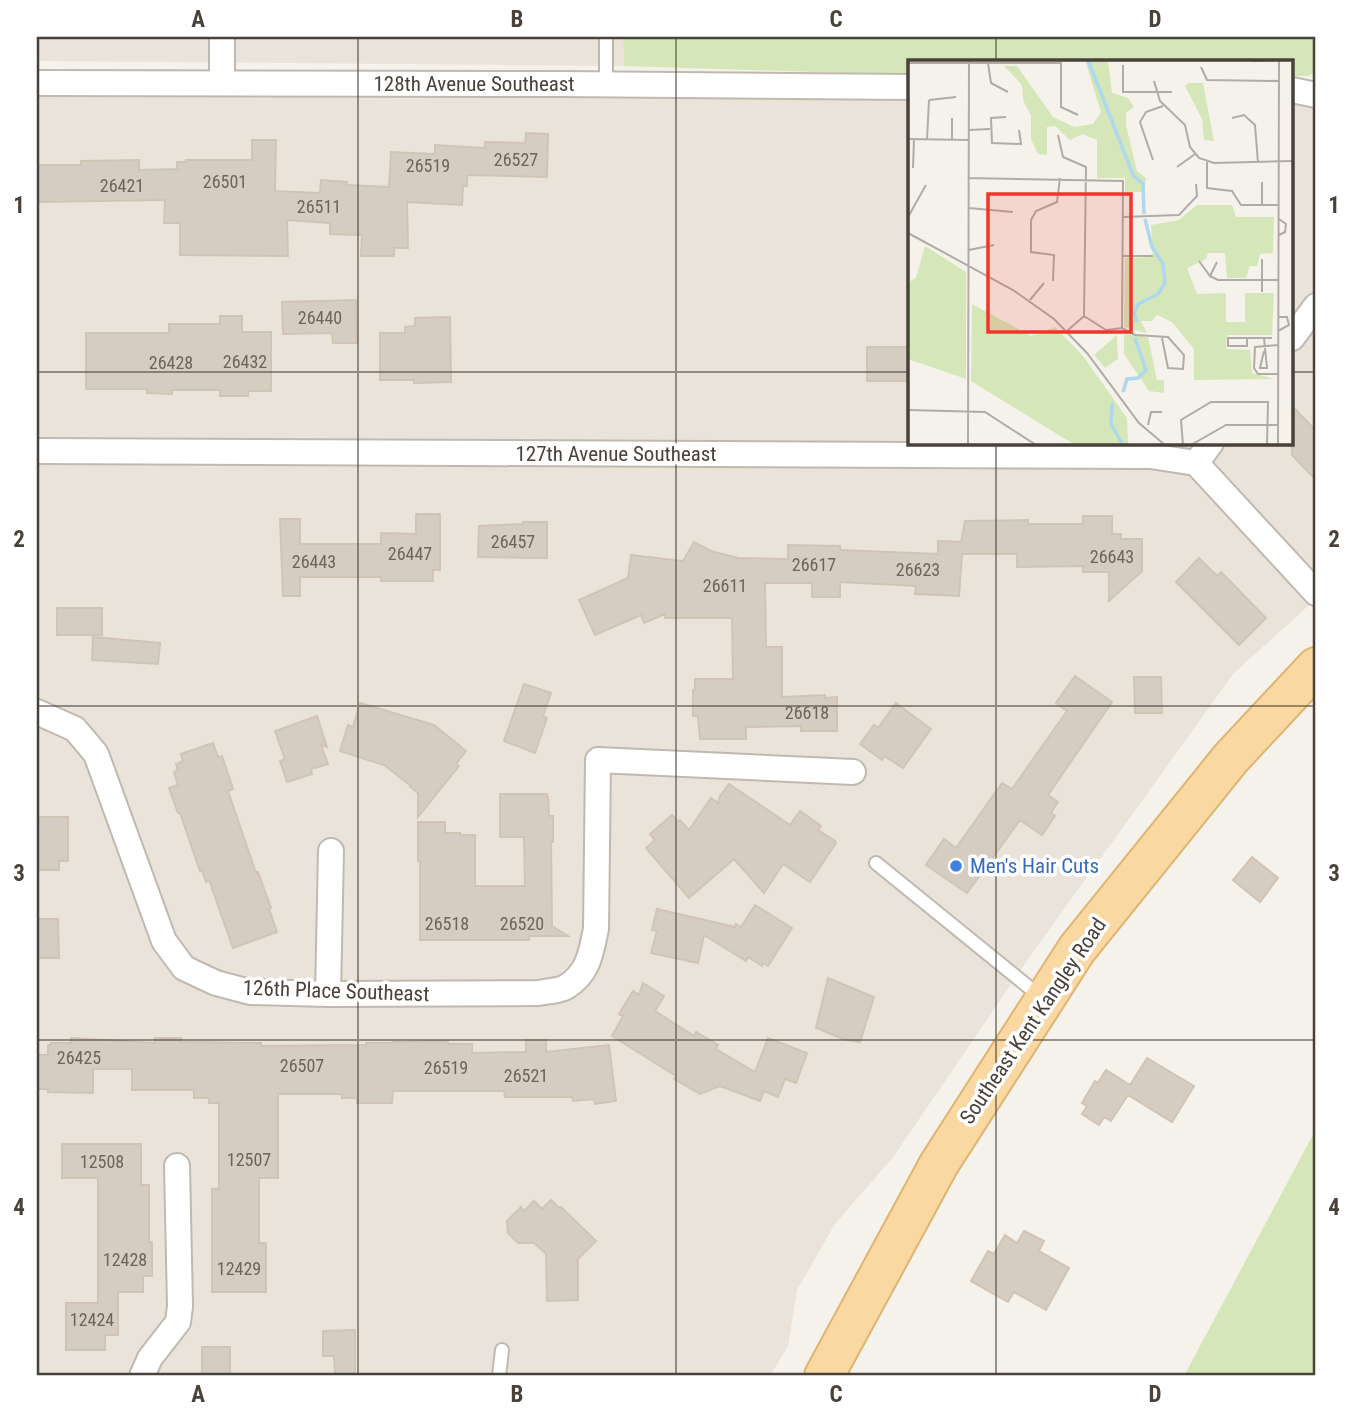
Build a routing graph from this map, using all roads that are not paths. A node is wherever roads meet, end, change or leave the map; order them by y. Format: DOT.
graph roads {
  1 [pos="222,37"];
  2 [pos="606,37"];
  3 [pos="37,83"];
  4 [pos="222,83"];
  5 [pos="606,84"];
  6 [pos="908,87"];
  7 [pos="1294,90"];
  8 [pos="1316,95"];
  9 [pos="1316,306"];
  10 [pos="1294,335"];
  11 [pos="1210,444"];
  12 [pos="37,451"];
  13 [pos="1196,463"];
  14 [pos="1316,593"];
  15 [pos="1316,667"];
  16 [pos="37,712"];
  17 [pos="853,772"];
  18 [pos="331,851"];
  19 [pos="876,863"];
  20 [pos="328,994"];
  21 [pos="1044,999"];
  22 [pos="177,1166"];
  23 [pos="502,1350"];
  24 [pos="142,1376"];
  25 [pos="499,1376"];
  26 [pos="824,1376"];
  1 -- 4 [label="street"];
  2 -- 5 [label="lane"];
  3 -- 4 [label="street, 128th Avenue Southeast"];
  4 -- 5 [label="street, 128th Avenue Southeast"];
  5 -- 6 [label="street, 128th Avenue Southeast"];
  7 -- 8 [label="street"];
  9 -- 10 [label="street"];
  11 -- 13 [label="street"];
  12 -- 13 [label="street, 127th Avenue Southeast"];
  13 -- 14 [label="street"];
  15 -- 21 [label="main road, Southeast Kent Kangley Road"];
  16 -- 20 [label="street, 126th Place Southeast"];
  17 -- 20 [label="street, 126th Place Southeast"];
  18 -- 20 [label="street"];
  19 -- 21 [label="lane"];
  21 -- 26 [label="main road, Southeast Kent Kangley Road"];
  22 -- 24 [label="street"];
  23 -- 25 [label="lane"];
}
